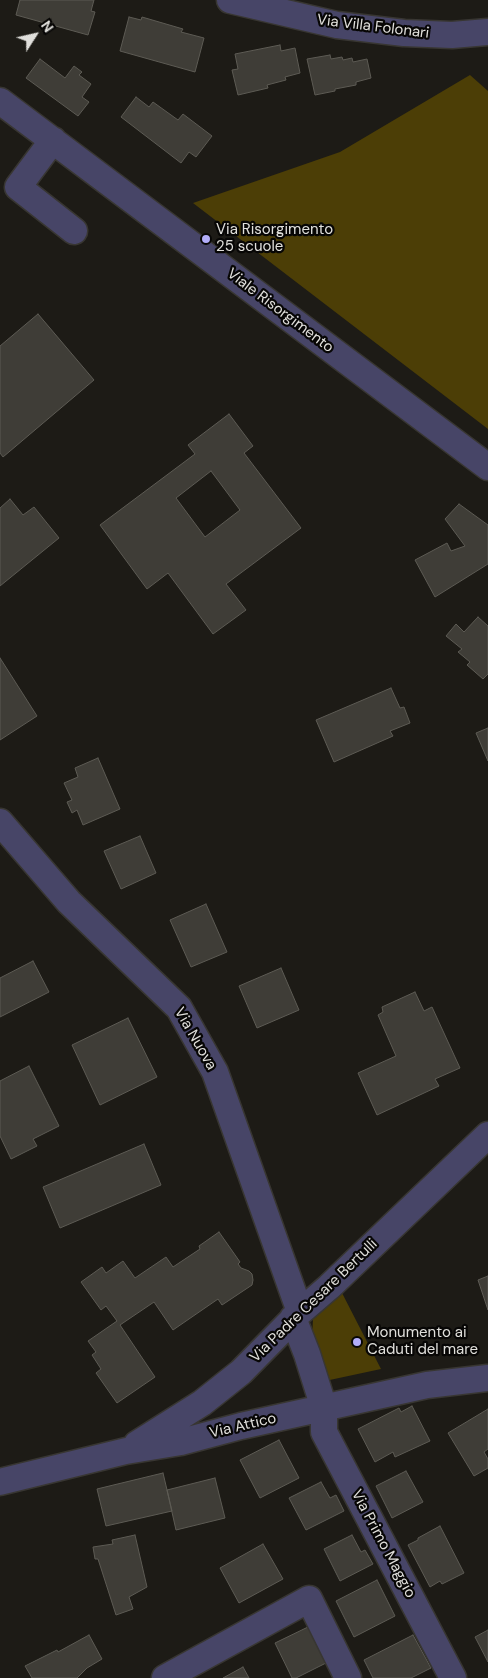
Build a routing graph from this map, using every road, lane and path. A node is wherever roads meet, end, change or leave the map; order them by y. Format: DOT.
graph roads {
  1 [pos="230,0"];
  2 [pos="488,32"];
  3 [pos="0,101"];
  4 [pos="53,140"];
  5 [pos="74,231"];
  6 [pos="488,467"];
  7 [pos="0,822"];
  8 [pos="488,1135"];
  9 [pos="297,1315"];
  10 [pos="488,1378"];
  11 [pos="229,1382"];
  12 [pos="324,1408"];
  13 [pos="242,1426"];
  14 [pos="126,1451"];
  15 [pos="0,1482"];
  16 [pos="165,1678"];
  17 [pos="348,1678"];
  18 [pos="453,1678"];
  1 -- 2 [label="street, Via Villa Folonari"];
  3 -- 4 [label="street, Viale Risorgimento"];
  4 -- 5 [label="street"];
  4 -- 6 [label="street, Viale Risorgimento"];
  7 -- 9 [label="street, Via Nuova"];
  8 -- 9 [label="street, Via Padre Cesare Bertulli"];
  9 -- 11 [label="street, Via Padre Cesare Bertulli"];
  9 -- 12 [label="street, Via Nuova"];
  10 -- 12 [label="street, Via Attico"];
  11 -- 13 [label="street"];
  11 -- 14 [label="street, Via Padre Cesare Bertulli"];
  12 -- 13 [label="street, Via Attico"];
  12 -- 18 [label="street, Via Primo Maggio"];
  13 -- 14 [label="street, Via Attico"];
  14 -- 15 [label="street, Via Attico"];
  16 -- 17 [label="street"];
}
